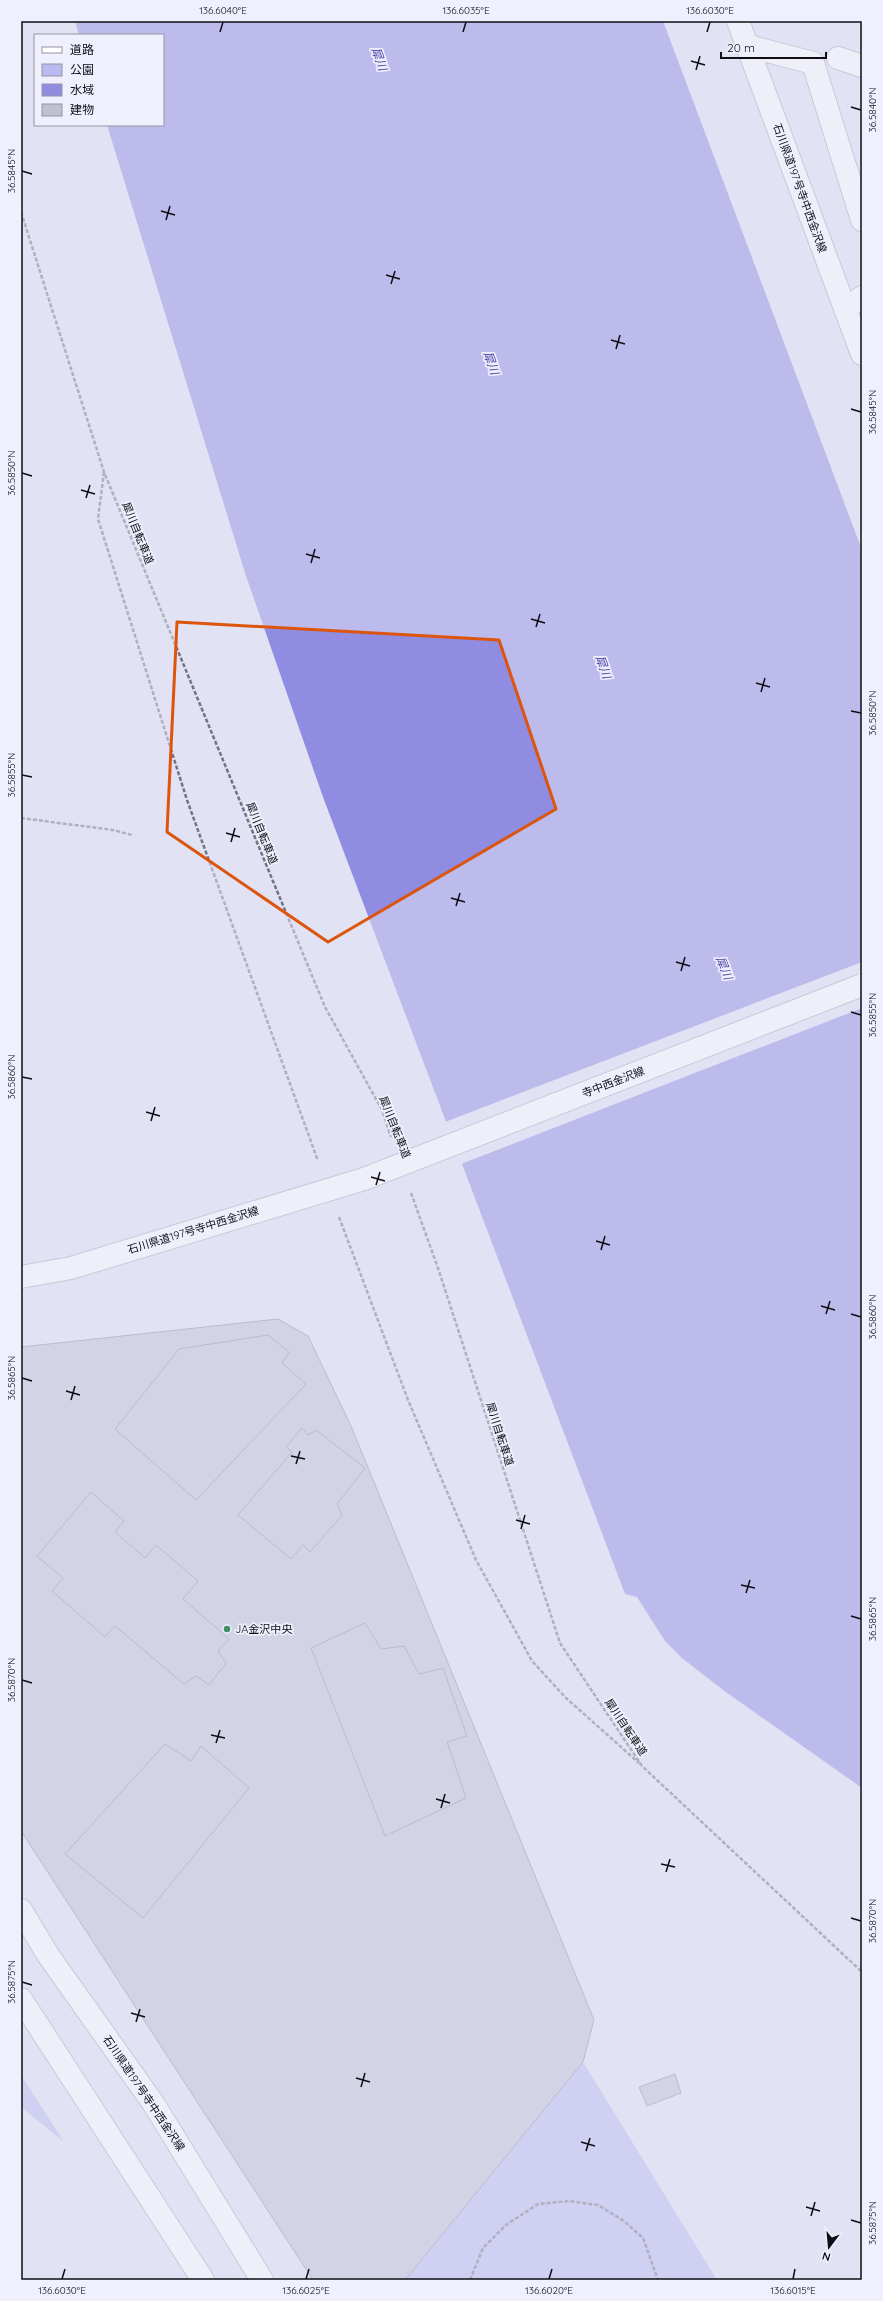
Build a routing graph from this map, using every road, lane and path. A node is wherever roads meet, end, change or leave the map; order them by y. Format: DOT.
graph roads {
  1 [pos="738,21"];
  2 [pos="748,46"];
  3 [pos="838,58"];
  4 [pos="862,66"];
  5 [pos="21,212"];
  6 [pos="862,220"];
  7 [pos="854,303"];
  8 [pos="862,354"];
  9 [pos="104,472"];
  10 [pos="21,818"];
  11 [pos="132,834"];
  12 [pos="862,985"];
  13 [pos="392,1140"];
  14 [pos="364,1179"];
  15 [pos="408,1185"];
  16 [pos="329,1189"];
  17 [pos="21,1277"];
  18 [pos="642,1766"];
  19 [pos="21,1910"];
  20 [pos="862,1972"];
  21 [pos="21,1999"];
  22 [pos="203,2280"];
  23 [pos="262,2280"];
  24 [pos="470,2280"];
  25 [pos="658,2280"];
  1 -- 2 [label="main road, 石川県道197号寺中西金沢線"];
  2 -- 6 [label="main road"];
  2 -- 7 [label="main road, 石川県道197号寺中西金沢線"];
  3 -- 4 [label="main road"];
  5 -- 9 [label="path, 犀川自転車道"];
  7 -- 8 [label="main road, 石川県道197号寺中西金沢線"];
  9 -- 13 [label="path, 犀川自転車道"];
  9 -- 16 [label="path"];
  10 -- 11 [label="path"];
  12 -- 14 [label="main road, 寺中西金沢線, bridge"];
  14 -- 16 [label="main road, 石川県道197号寺中西金沢線"];
  15 -- 18 [label="path, 犀川自転車道"];
  16 -- 17 [label="main road, 石川県道197号寺中西金沢線"];
  16 -- 18 [label="path"];
  18 -- 20 [label="path, 犀川自転車道"];
  19 -- 23 [label="main road, 石川県道197号寺中西金沢線"];
  21 -- 22 [label="main road"];
  24 -- 25 [label="path"];
}
